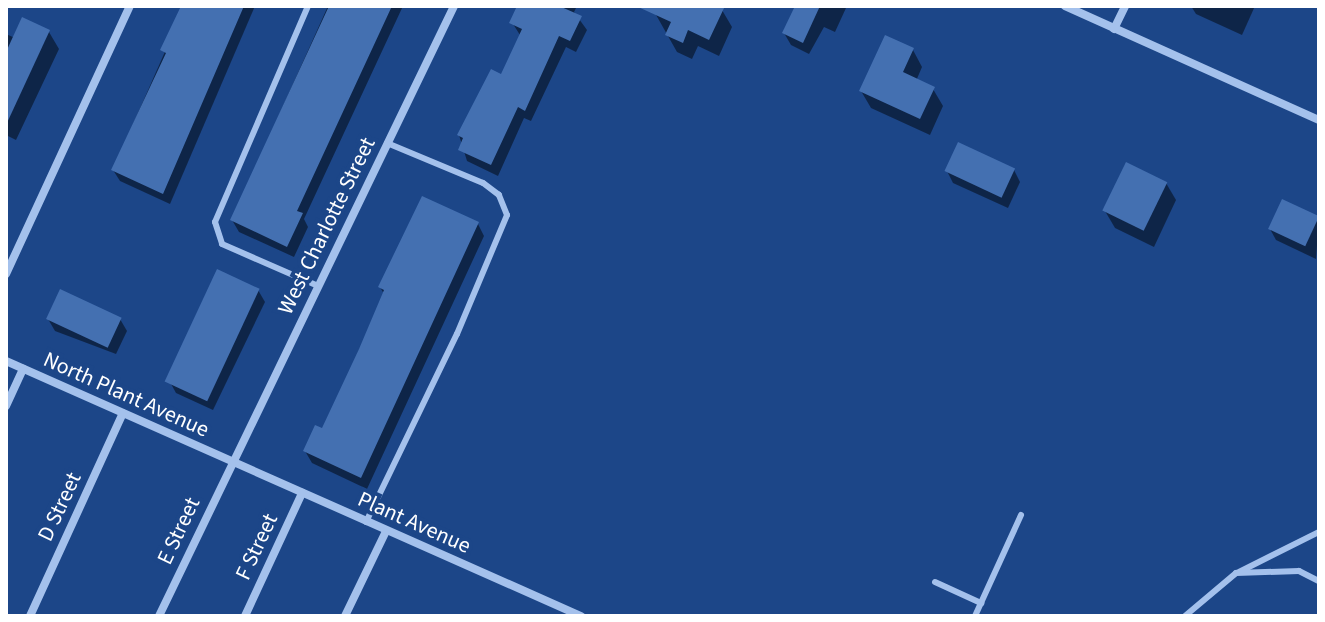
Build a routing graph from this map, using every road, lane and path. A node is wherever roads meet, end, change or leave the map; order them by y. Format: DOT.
graph roads {
  1 [pos="117,6"];
  2 [pos="308,6"];
  3 [pos="454,6"];
  4 [pos="1065,6"];
  5 [pos="1125,6"];
  6 [pos="128,8"];
  7 [pos="1114,29"];
  8 [pos="1319,120"];
  9 [pos="387,143"];
  10 [pos="6,274"];
  11 [pos="318,286"];
  12 [pos="6,361"];
  13 [pos="23,369"];
  14 [pos="6,406"];
  15 [pos="123,413"];
  16 [pos="232,462"];
  17 [pos="302,493"];
  18 [pos="1021,515"];
  19 [pos="366,522"];
  20 [pos="386,531"];
  21 [pos="1319,532"];
  22 [pos="1236,573"];
  23 [pos="1319,581"];
  24 [pos="935,582"];
  25 [pos="981,603"];
  26 [pos="30,616"];
  27 [pos="159,616"];
  28 [pos="245,616"];
  29 [pos="345,616"];
  30 [pos="581,616"];
  31 [pos="975,616"];
  32 [pos="1185,616"];
  1 -- 6 [label="street"];
  2 -- 11 [label="lane"];
  3 -- 9 [label="street, West Charlotte Street"];
  4 -- 7 [label="street"];
  5 -- 7 [label="street"];
  6 -- 10 [label="street"];
  7 -- 8 [label="street"];
  9 -- 11 [label="street, West Charlotte Street"];
  9 -- 19 [label="lane"];
  11 -- 16 [label="street, West Charlotte Street"];
  12 -- 13 [label="street, North Plant Avenue"];
  13 -- 14 [label="street"];
  13 -- 15 [label="street, North Plant Avenue"];
  15 -- 16 [label="street, North Plant Avenue"];
  15 -- 26 [label="street, D Street"];
  16 -- 17 [label="street, Plant Avenue"];
  16 -- 27 [label="street, E Street"];
  17 -- 19 [label="street, Plant Avenue"];
  17 -- 28 [label="street, F Street"];
  18 -- 25 [label="lane"];
  19 -- 20 [label="street, Plant Avenue"];
  20 -- 29 [label="street"];
  20 -- 30 [label="street, Plant Avenue"];
  21 -- 22 [label="lane"];
  22 -- 23 [label="lane"];
  22 -- 32 [label="lane"];
  24 -- 25 [label="lane"];
  25 -- 31 [label="lane"];
}
